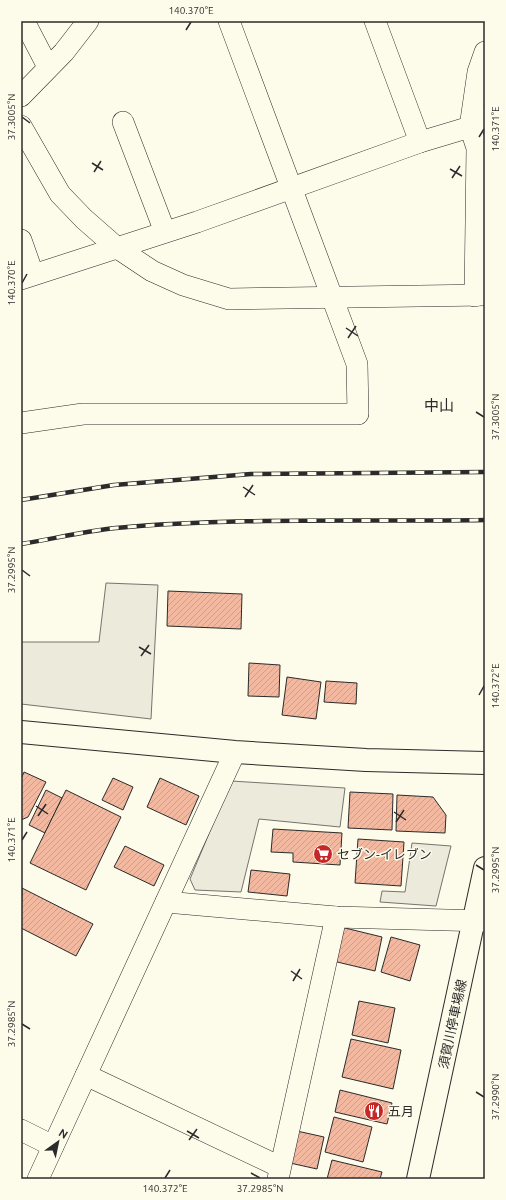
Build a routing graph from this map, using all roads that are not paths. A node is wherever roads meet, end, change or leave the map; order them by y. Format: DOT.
graph roads {
  1 [pos="24,21"];
  2 [pos="88,21"];
  3 [pos="229,21"];
  4 [pos="375,21"];
  5 [pos="485,52"];
  6 [pos="48,67"];
  7 [pos="21,96"];
  8 [pos="123,122"];
  9 [pos="477,122"];
  10 [pos="21,126"];
  11 [pos="420,142"];
  12 [pos="292,189"];
  13 [pos="165,232"];
  14 [pos="21,240"];
  15 [pos="116,247"];
  16 [pos="27,277"];
  17 [pos="480,296"];
  18 [pos="333,298"];
  19 [pos="21,423"];
  20 [pos="21,732"];
  21 [pos="235,752"];
  22 [pos="485,763"];
  23 [pos="485,868"];
  24 [pos="166,902"];
  25 [pos="336,917"];
  26 [pos="480,921"];
  27 [pos="86,1075"];
  28 [pos="21,1130"];
  29 [pos="53,1146"];
  30 [pos="279,1173"];
  31 [pos="38,1179"];
  32 [pos="418,1179"];
  1 -- 6 [label="street"];
  2 -- 6 [label="street"];
  3 -- 12 [label="street"];
  4 -- 11 [label="street"];
  5 -- 9 [label="street"];
  6 -- 7 [label="street"];
  8 -- 13 [label="street"];
  9 -- 11 [label="street"];
  9 -- 17 [label="street"];
  10 -- 15 [label="street"];
  11 -- 12 [label="street"];
  12 -- 13 [label="street"];
  12 -- 18 [label="street"];
  13 -- 15 [label="street"];
  14 -- 16 [label="street"];
  15 -- 16 [label="street"];
  15 -- 18 [label="street"];
  17 -- 18 [label="street"];
  18 -- 19 [label="street"];
  20 -- 21 [label="street"];
  21 -- 22 [label="street"];
  21 -- 24 [label="street"];
  23 -- 26 [label="street, 須賀川停車場線"];
  24 -- 25 [label="street"];
  24 -- 27 [label="street"];
  25 -- 26 [label="street"];
  25 -- 30 [label="street"];
  26 -- 32 [label="street, 須賀川停車場線"];
  27 -- 29 [label="street"];
  27 -- 30 [label="street"];
  28 -- 29 [label="street"];
  29 -- 31 [label="street"];
}
